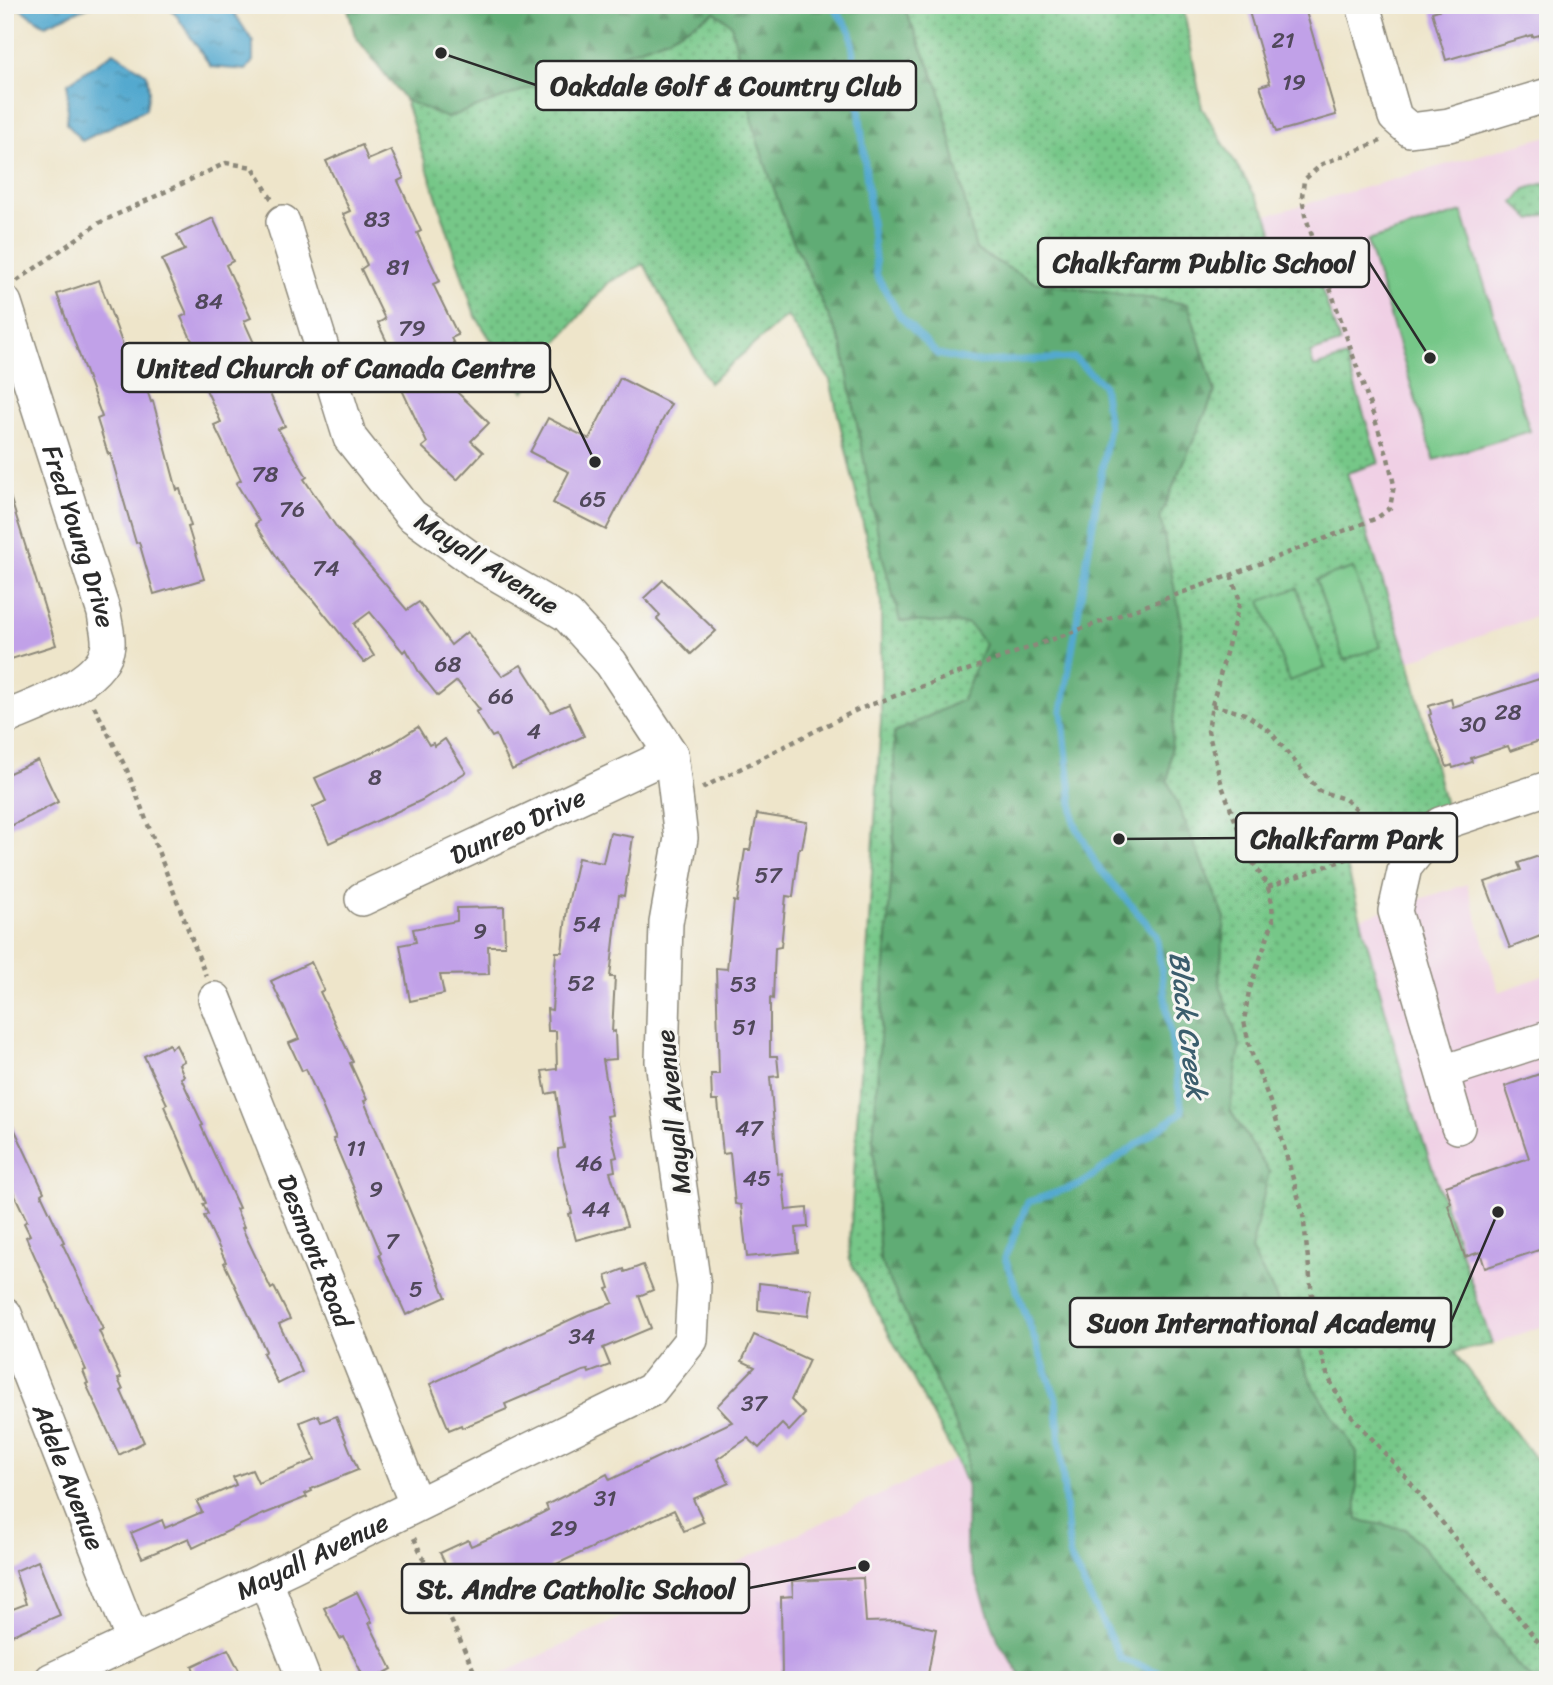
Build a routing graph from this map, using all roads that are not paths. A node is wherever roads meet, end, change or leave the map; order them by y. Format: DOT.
graph roads {
  1 [pos="1363,5"];
  2 [pos="1548,95"];
  3 [pos="283,222"];
  4 [pos="10,293"];
  5 [pos="5,718"];
  6 [pos="671,754"];
  7 [pos="1548,788"];
  8 [pos="362,899"];
  9 [pos="215,999"];
  10 [pos="1548,1038"];
  11 [pos="1443,1072"];
  12 [pos="1458,1127"];
  13 [pos="5,1314"];
  14 [pos="409,1508"];
  15 [pos="265,1578"];
  16 [pos="133,1641"];
  17 [pos="51,1680"];
  18 [pos="304,1680"];
  1 -- 2 [label="street"];
  3 -- 6 [label="street, Mayall Avenue"];
  4 -- 5 [label="street, Fred Young Drive"];
  6 -- 8 [label="street, Dunreo Drive"];
  6 -- 14 [label="street, Mayall Avenue"];
  7 -- 11 [label="street"];
  9 -- 14 [label="street, Desmont Road"];
  10 -- 11 [label="street"];
  11 -- 12 [label="street"];
  13 -- 16 [label="street, Adele Avenue"];
  14 -- 15 [label="street, Mayall Avenue"];
  15 -- 16 [label="street, Mayall Avenue"];
  15 -- 18 [label="street"];
  16 -- 17 [label="street, Mayall Avenue"];
}
